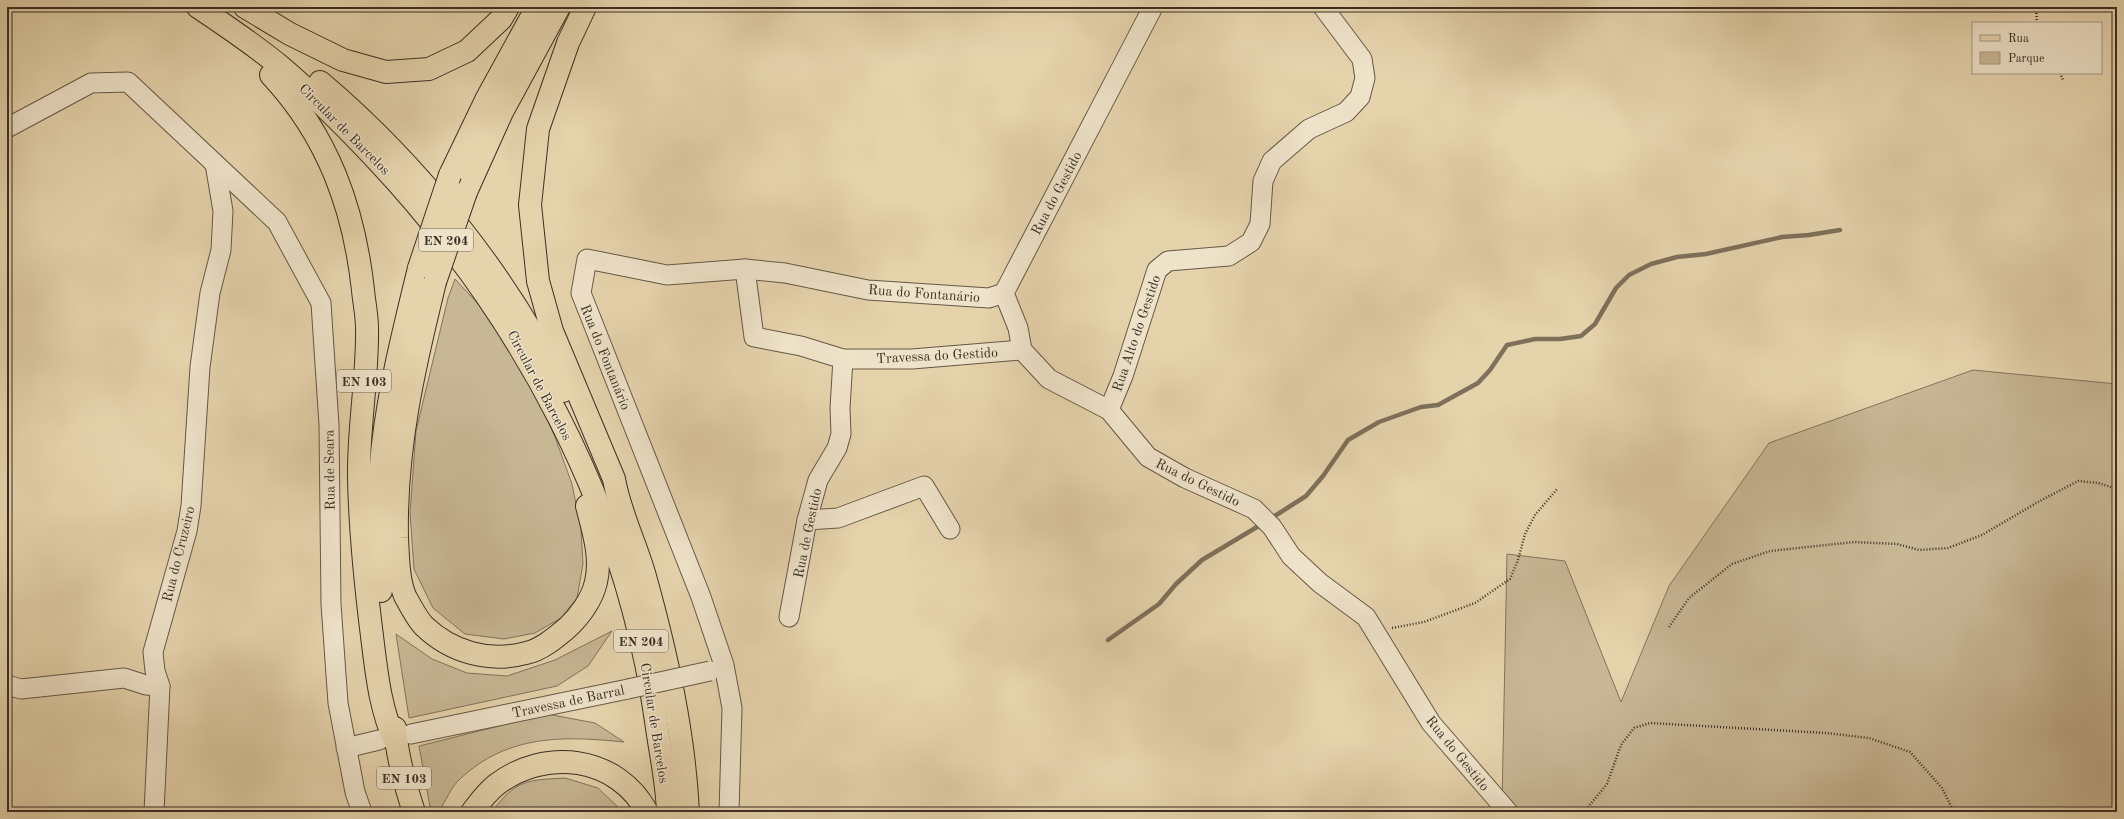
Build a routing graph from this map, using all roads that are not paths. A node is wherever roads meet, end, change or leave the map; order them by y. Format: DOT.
graph roads {
  1 [pos="198,7"];
  2 [pos="222,7"];
  3 [pos="245,7"];
  4 [pos="508,7"];
  5 [pos="537,7"];
  6 [pos="559,7"];
  7 [pos="585,7"];
  8 [pos="1153,7"];
  9 [pos="1323,7"];
  10 [pos="252,44"];
  11 [pos="7,128"];
  12 [pos="215,164"];
  13 [pos="745,269"];
  14 [pos="427,275"];
  15 [pos="1004,293"];
  16 [pos="1022,350"];
  17 [pos="843,359"];
  18 [pos="1109,410"];
  19 [pos="588,477"];
  20 [pos="617,494"];
  21 [pos="807,520"];
  22 [pos="950,528"];
  23 [pos="789,617"];
  24 [pos="717,668"];
  25 [pos="7,685"];
  26 [pos="160,686"];
  27 [pos="395,739"];
  28 [pos="346,748"];
  29 [pos="154,812"];
  30 [pos="362,812"];
  31 [pos="414,812"];
  32 [pos="472,812"];
  33 [pos="647,812"];
  34 [pos="668,812"];
  35 [pos="688,812"];
  36 [pos="728,812"];
  37 [pos="1508,812"];
  1 -- 10 [label="main road, Circular de Barcelos"];
  2 -- 20 [label="main road"];
  3 -- 4 [label="main road"];
  5 -- 14 [label="main road, bridge"];
  6 -- 14 [label="main road, bridge"];
  7 -- 20 [label="main road"];
  8 -- 15 [label="street, Rua do Gestido"];
  9 -- 18 [label="street, Rua Alto do Gestido"];
  10 -- 19 [label="main road, Circular de Barcelos / EN 204"];
  10 -- 27 [label="main road, EN 103"];
  11 -- 12 [label="street, Rua de Seara"];
  12 -- 26 [label="street, Rua do Cruzeiro"];
  12 -- 28 [label="street, Rua de Seara"];
  13 -- 15 [label="street, Rua do Fontanário"];
  13 -- 17 [label="street, Travessa do Gestido"];
  13 -- 24 [label="street, Rua do Fontanário"];
  14 -- 19 [label="main road"];
  14 -- 27 [label="main road"];
  15 -- 16 [label="street"];
  16 -- 17 [label="street, Travessa do Gestido"];
  16 -- 18 [label="street, Rua do Gestido"];
  17 -- 21 [label="street, Rua de Gestido"];
  18 -- 37 [label="street, Rua do Gestido"];
  19 -- 34 [label="main road, Circular de Barcelos / EN 204"];
  20 -- 35 [label="main road"];
  21 -- 22 [label="street"];
  21 -- 23 [label="street, Rua de Gestido"];
  24 -- 27 [label="street, Travessa de Barral, bridge"];
  24 -- 36 [label="street, Rua do Fontanário"];
  25 -- 26 [label="street"];
  26 -- 29 [label="street, Rua do Cruzeiro"];
  27 -- 28 [label="street, Travessa de Barral"];
  27 -- 31 [label="main road, EN 103"];
  28 -- 30 [label="street, Rua de Seara"];
  32 -- 33 [label="main road"];
}
